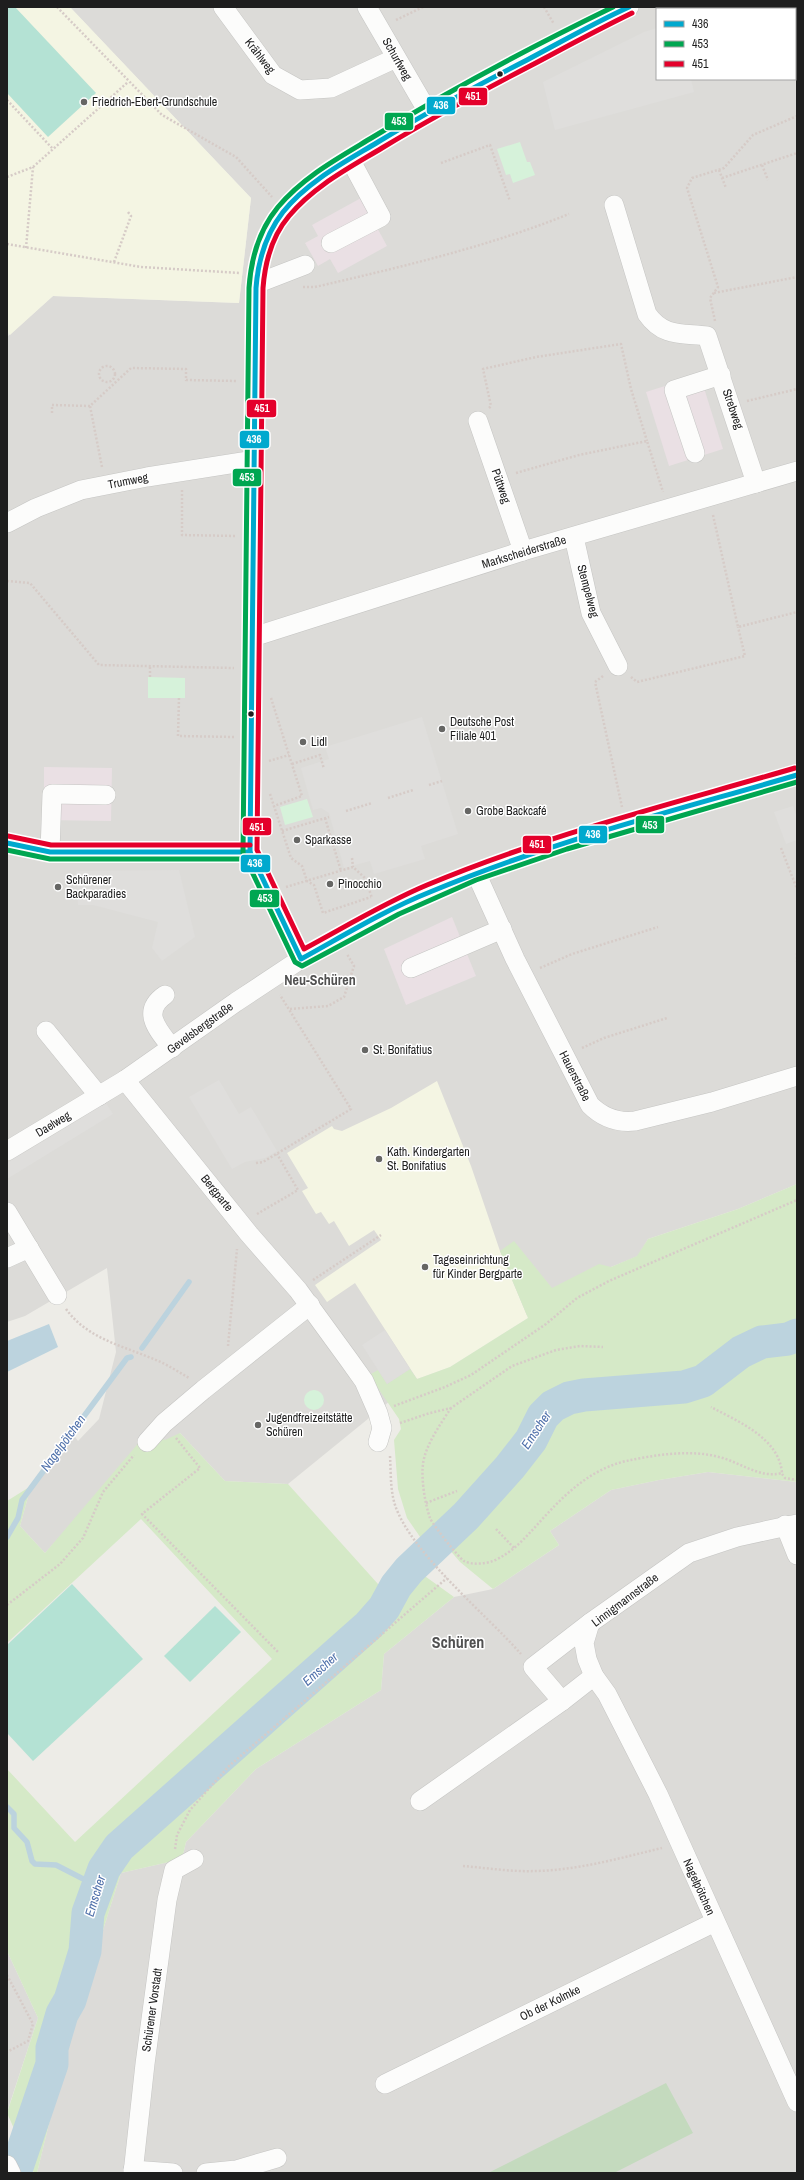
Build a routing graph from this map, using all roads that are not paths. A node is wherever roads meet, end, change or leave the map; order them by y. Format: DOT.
graph roads {
  1 [pos="223,7"];
  2 [pos="367,7"];
  3 [pos="629,7"];
  4 [pos="396,58"];
  5 [pos="428,112"];
  6 [pos="350,159"];
  7 [pos="614,205"];
  8 [pos="331,243"];
  9 [pos="305,264"];
  10 [pos="257,278"];
  11 [pos="721,375"];
  12 [pos="478,421"];
  13 [pos="695,453"];
  14 [pos="255,460"];
  15 [pos="797,471"];
  16 [pos="756,483"];
  17 [pos="7,523"];
  18 [pos="574,537"];
  19 [pos="523,551"];
  20 [pos="253,637"];
  21 [pos="618,666"];
  22 [pos="797,775"];
  23 [pos="106,795"];
  24 [pos="7,843"];
  25 [pos="50,852"];
  26 [pos="250,852"];
  27 [pos="476,873"];
  28 [pos="502,929"];
  29 [pos="301,959"];
  30 [pos="411,968"];
  31 [pos="165,995"];
  32 [pos="46,1031"];
  33 [pos="172,1048"];
  34 [pos="797,1076"];
  35 [pos="124,1080"];
  36 [pos="99,1096"];
  37 [pos="7,1151"];
  38 [pos="7,1212"];
  39 [pos="29,1248"];
  40 [pos="7,1258"];
  41 [pos="57,1295"];
  42 [pos="310,1305"];
  43 [pos="385,1427"];
  44 [pos="147,1442"];
  45 [pos="791,1525"];
  46 [pos="797,1555"];
  47 [pos="590,1623"];
  48 [pos="594,1676"];
  49 [pos="562,1701"];
  50 [pos="420,1801"];
  51 [pos="194,1859"];
  52 [pos="715,1922"];
  53 [pos="790,2068"];
  54 [pos="385,2084"];
  55 [pos="797,2102"];
  56 [pos="277,2158"];
  57 [pos="7,2165"];
  58 [pos="133,2172"];
  59 [pos="11,2173"];
  60 [pos="173,2173"];
  61 [pos="206,2173"];
  1 -- 4 [label="street, Krählweg"];
  2 -- 4 [label="street, Schurfweg"];
  3 -- 5 [label="street"];
  4 -- 5 [label="street, Schurfweg"];
  5 -- 6 [label="street"];
  6 -- 8 [label="street"];
  6 -- 10 [label="street"];
  7 -- 11 [label="street, Strebweg"];
  9 -- 10 [label="street"];
  10 -- 14 [label="street"];
  11 -- 13 [label="street"];
  11 -- 16 [label="street, Strebweg"];
  12 -- 19 [label="street, Püttweg"];
  14 -- 17 [label="street, Trumweg"];
  14 -- 20 [label="street"];
  15 -- 16 [label="street, Markscheiderstraße"];
  16 -- 18 [label="street, Markscheiderstraße"];
  18 -- 19 [label="street, Markscheiderstraße"];
  18 -- 21 [label="street, Stempelweg"];
  19 -- 20 [label="street, Markscheiderstraße"];
  20 -- 26 [label="street"];
  22 -- 27 [label="street, Gevelsbergstraße"];
  23 -- 25 [label="street"];
  24 -- 25 [label="street"];
  25 -- 26 [label="street"];
  26 -- 29 [label="street"];
  27 -- 28 [label="street, Hauerstraße"];
  27 -- 29 [label="street, Gevelsbergstraße"];
  28 -- 30 [label="street"];
  28 -- 34 [label="street, Hauerstraße"];
  29 -- 33 [label="street, Gevelsbergstraße"];
  31 -- 33 [label="street"];
  32 -- 36 [label="street"];
  33 -- 35 [label="street, Gevelsbergstraße"];
  35 -- 36 [label="street, Gevelsbergstraße"];
  35 -- 42 [label="street, Bergparte"];
  36 -- 37 [label="street, Daelweg"];
  38 -- 39 [label="street"];
  39 -- 40 [label="street"];
  39 -- 41 [label="street"];
  42 -- 43 [label="street, Bergparte"];
  42 -- 44 [label="street"];
  45 -- 46 [label="street"];
  45 -- 47 [label="street, Linnigmannstraße"];
  47 -- 48 [label="street, Linnigmannstraße"];
  47 -- 49 [label="street"];
  48 -- 49 [label="street"];
  48 -- 52 [label="street, Nagelpötchen"];
  49 -- 50 [label="street"];
  51 -- 58 [label="street, Schürener Vorstadt"];
  52 -- 53 [label="street, Nagelpötchen"];
  52 -- 54 [label="street, Ob der Kolmke"];
  53 -- 55 [label="street, Nagelpötchen"];
  56 -- 61 [label="street"];
  57 -- 59 [label="street"];
  58 -- 60 [label="street"];
}
